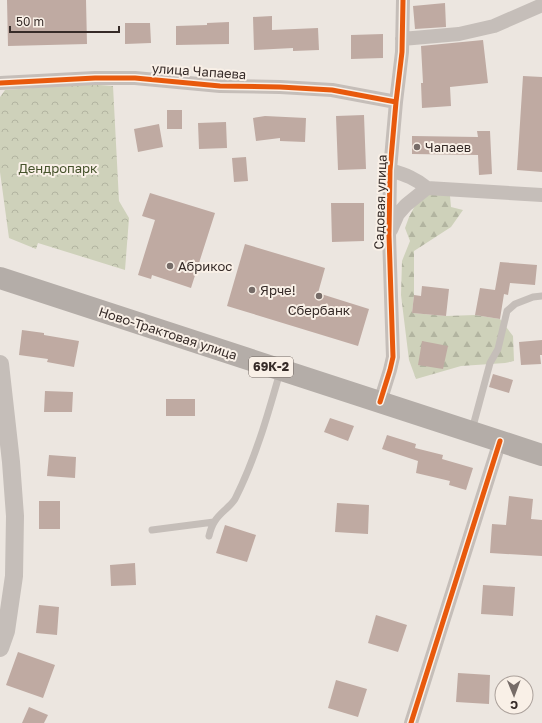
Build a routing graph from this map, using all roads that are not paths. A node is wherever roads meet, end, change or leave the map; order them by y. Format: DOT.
graph roads {
  1 [pos="403,0"];
  2 [pos="542,4"];
  3 [pos="402,39"];
  4 [pos="0,83"];
  5 [pos="396,102"];
  6 [pos="390,170"];
  7 [pos="427,188"];
  8 [pos="542,195"];
  9 [pos="388,235"];
  10 [pos="0,278"];
  11 [pos="542,296"];
  12 [pos="0,364"];
  13 [pos="0,368"];
  14 [pos="281,370"];
  15 [pos="380,402"];
  16 [pos="472,432"];
  17 [pos="500,441"];
  18 [pos="542,455"];
  19 [pos="214,522"];
  20 [pos="152,530"];
  21 [pos="209,536"];
  22 [pos="0,648"];
  23 [pos="412,722"];
  1 -- 3 [label="street, Садовая улица"];
  2 -- 3 [label="street"];
  3 -- 5 [label="street, Садовая улица"];
  4 -- 5 [label="street, улица Чапаева"];
  5 -- 6 [label="street, Садовая улица"];
  6 -- 7 [label="street"];
  6 -- 9 [label="street, Садовая улица"];
  7 -- 8 [label="street"];
  7 -- 9 [label="street"];
  9 -- 15 [label="street, Садовая улица"];
  10 -- 14 [label="main road, Ново-Трактовая улица / 69К-2"];
  11 -- 16 [label="lane"];
  12 -- 13 [label="street"];
  13 -- 22 [label="street"];
  14 -- 15 [label="main road, Ново-Трактовая улица / 69К-2"];
  14 -- 19 [label="lane"];
  15 -- 16 [label="main road, Ново-Трактовая улица / 69К-2"];
  16 -- 17 [label="main road, Ново-Трактовая улица / 69К-2"];
  17 -- 18 [label="main road, Ново-Трактовая улица / 69К-2"];
  17 -- 23 [label="street"];
  19 -- 20 [label="lane"];
  19 -- 21 [label="lane"];
}
